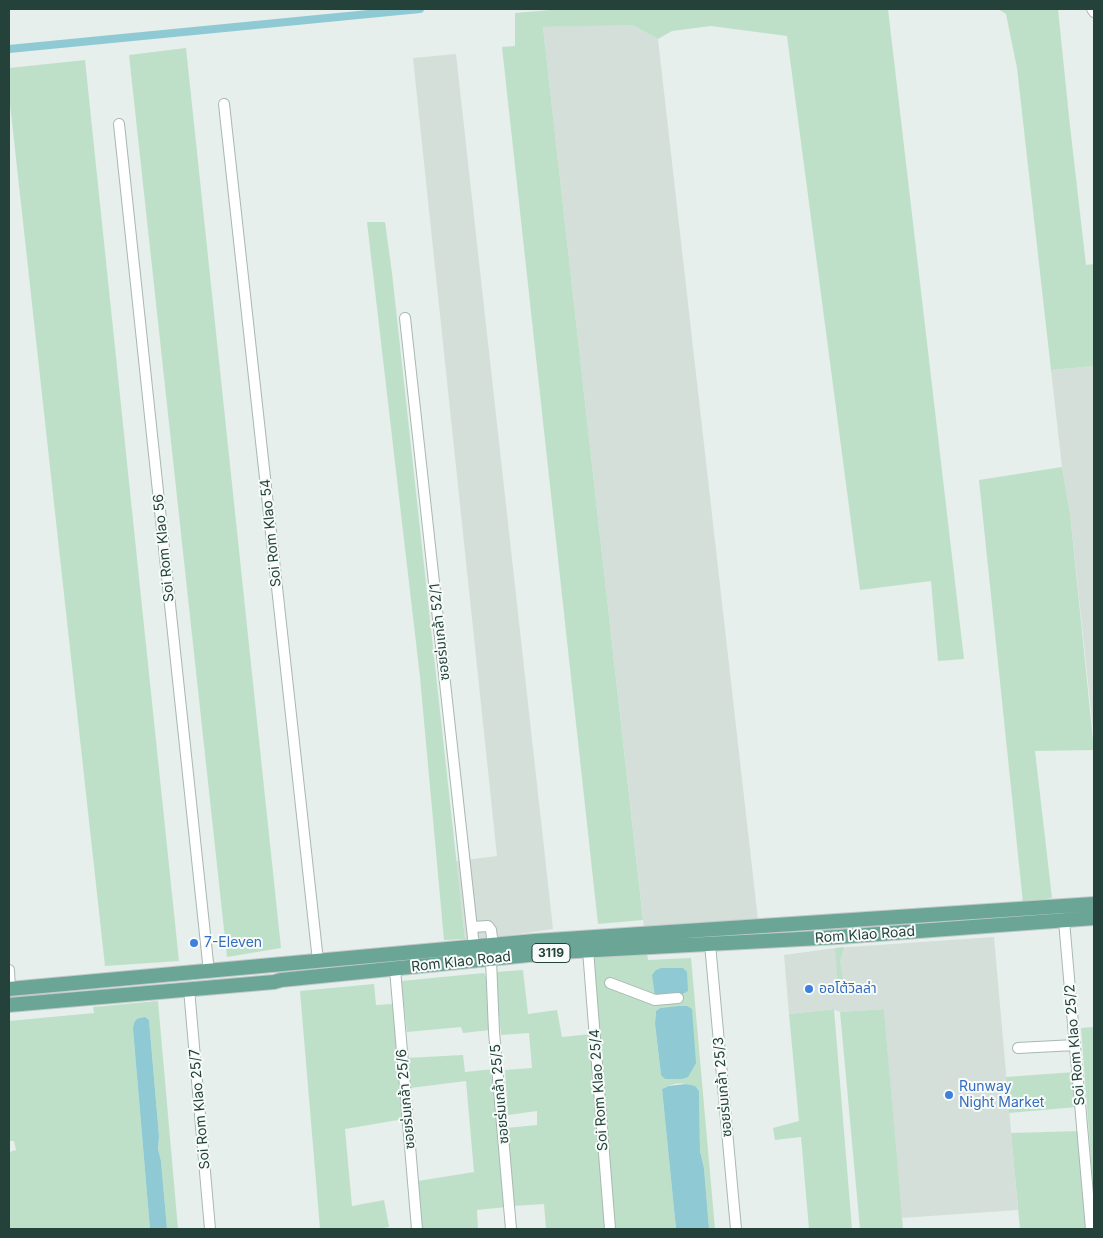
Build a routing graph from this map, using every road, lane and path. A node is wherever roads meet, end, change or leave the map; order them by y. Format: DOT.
graph roads {
  1 [pos="1092,9"];
  2 [pos="1094,12"];
  3 [pos="224,104"];
  4 [pos="119,124"];
  5 [pos="406,318"];
  6 [pos="1094,904"];
  7 [pos="1094,918"];
  8 [pos="1064,921"];
  9 [pos="472,927"];
  10 [pos="710,944"];
  11 [pos="493,945"];
  12 [pos="474,946"];
  13 [pos="588,950"];
  14 [pos="491,960"];
  15 [pos="318,961"];
  16 [pos="395,969"];
  17 [pos="9,970"];
  18 [pos="209,972"];
  19 [pos="610,983"];
  20 [pos="10,989"];
  21 [pos="189,989"];
  22 [pos="678,998"];
  23 [pos="9,1005"];
  24 [pos="1075,1045"];
  25 [pos="1018,1048"];
  26 [pos="210,1229"];
  27 [pos="417,1229"];
  28 [pos="511,1229"];
  29 [pos="610,1229"];
  30 [pos="736,1229"];
  31 [pos="1091,1229"];
  1 -- 2 [label="street"];
  3 -- 15 [label="street, Soi Rom Klao 54"];
  4 -- 18 [label="street, Soi Rom Klao 56"];
  5 -- 9 [label="street, ซอยร่มเกล้า 52/1"];
  6 -- 11 [label="main road, Rom Klao Road / 3119"];
  7 -- 8 [label="main road, Rom Klao Road / 3119"];
  8 -- 10 [label="main road, Rom Klao Road / 3119"];
  8 -- 24 [label="street, Soi Rom Klao 25/2"];
  9 -- 11 [label="street"];
  9 -- 12 [label="street, ซอยร่มเกล้า 52/1"];
  10 -- 13 [label="main road, Rom Klao Road / 3119"];
  10 -- 30 [label="street, ซอยร่มเกล้า 25/3"];
  11 -- 12 [label="main road, Rom Klao Road / 3119"];
  12 -- 15 [label="main road, Rom Klao Road / 3119"];
  13 -- 14 [label="main road, Rom Klao Road / 3119"];
  13 -- 29 [label="street, Soi Rom Klao 25/4"];
  14 -- 16 [label="main road, Rom Klao Road / 3119"];
  14 -- 28 [label="street, ซอยร่มเกล้า 25/5"];
  15 -- 18 [label="main road, Rom Klao Road / 3119"];
  16 -- 21 [label="main road, Rom Klao Road / 3119"];
  16 -- 27 [label="street, ซอยร่มเกล้า 25/6"];
  17 -- 20 [label="street"];
  18 -- 20 [label="main road, Rom Klao Road / 3119"];
  19 -- 22 [label="street"];
  21 -- 23 [label="main road, Rom Klao Road / 3119"];
  21 -- 26 [label="street, Soi Rom Klao 25/7"];
  24 -- 25 [label="street"];
  24 -- 31 [label="street, Soi Rom Klao 25/2"];
}
